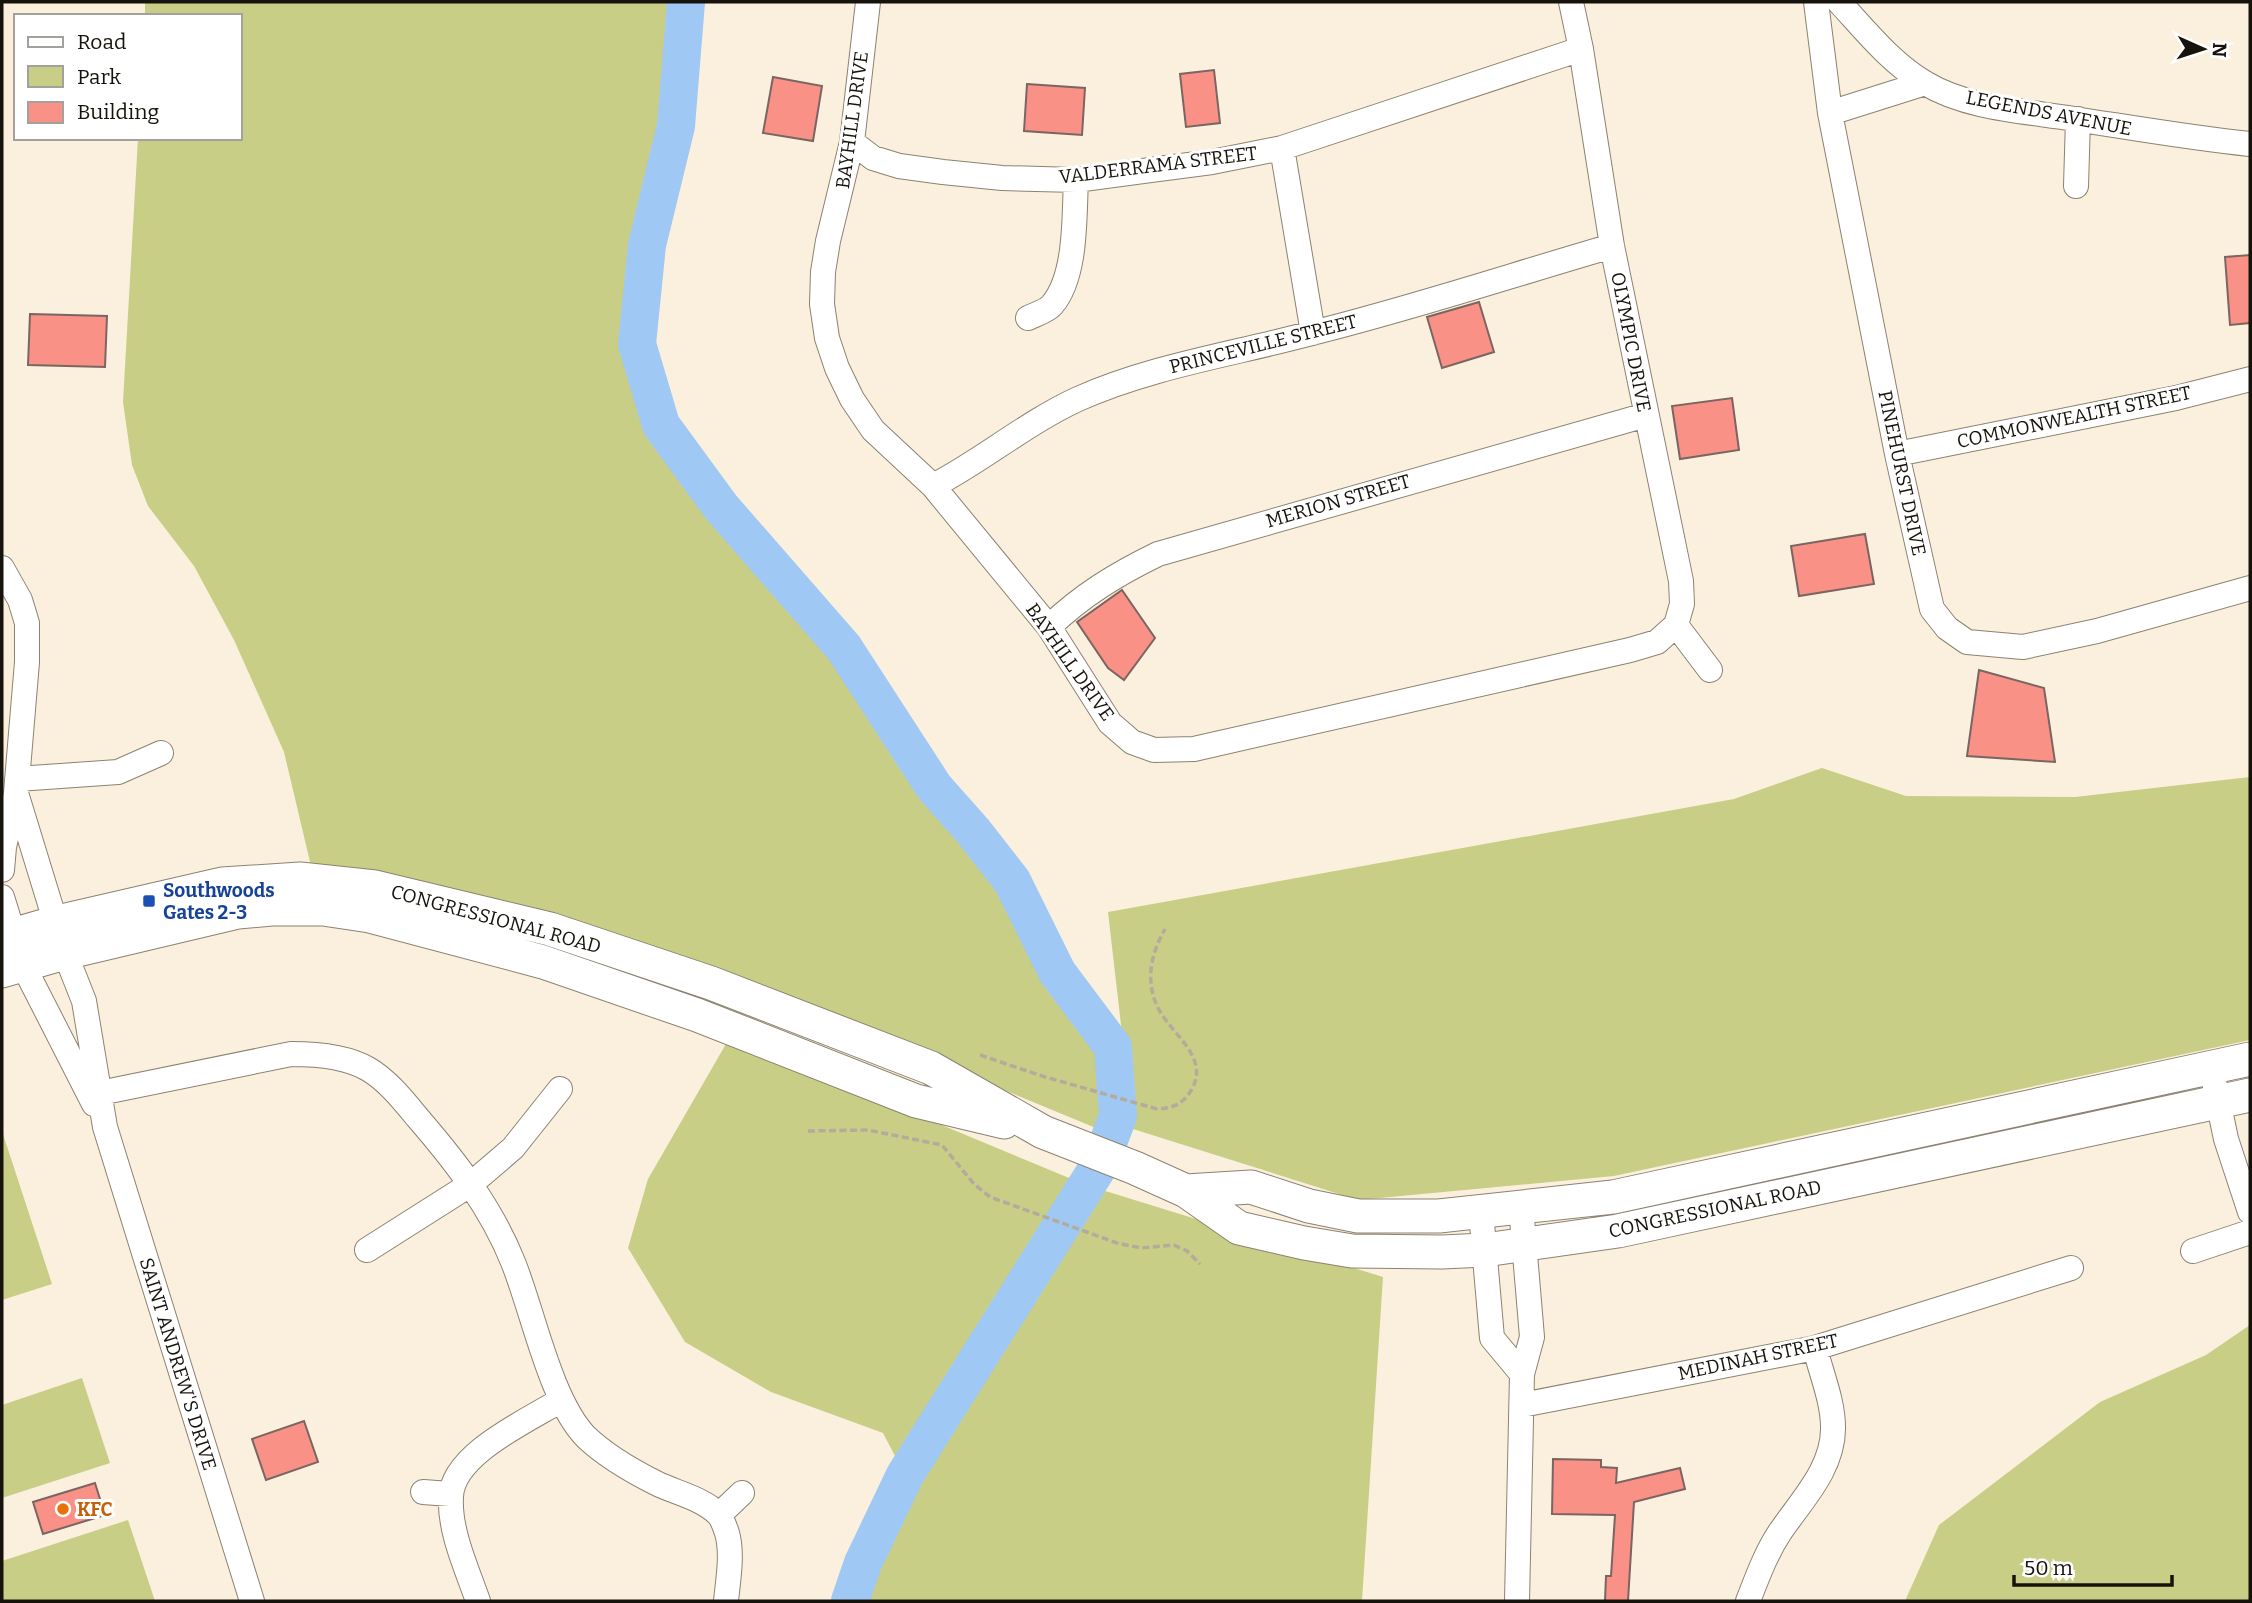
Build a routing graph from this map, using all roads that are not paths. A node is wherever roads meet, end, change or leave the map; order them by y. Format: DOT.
graph roads {
  1 [pos="867,2"];
  2 [pos="1571,2"];
  3 [pos="1815,2"];
  4 [pos="1839,2"];
  5 [pos="1581,49"];
  6 [pos="1925,83"];
  7 [pos="1830,113"];
  8 [pos="2078,119"];
  9 [pos="852,142"];
  10 [pos="2250,144"];
  11 [pos="1282,148"];
  12 [pos="1076,180"];
  13 [pos="2076,186"];
  14 [pos="1612,246"];
  15 [pos="1028,318"];
  16 [pos="1313,333"];
  17 [pos="2250,379"];
  18 [pos="1646,415"];
  19 [pos="1897,454"];
  20 [pos="933,486"];
  21 [pos="2,568"];
  22 [pos="2250,588"];
  23 [pos="1676,625"];
  24 [pos="1049,628"];
  25 [pos="1710,670"];
  26 [pos="161,753"];
  27 [pos="16,786"];
  28 [pos="2,870"];
  29 [pos="2,897"];
  30 [pos="61,938"];
  31 [pos="10,952"];
  32 [pos="2250,1059"];
  33 [pos="2211,1067"];
  34 [pos="560,1089"];
  35 [pos="94,1094"];
  36 [pos="2234,1099"];
  37 [pos="471,1184"];
  38 [pos="1186,1191"];
  39 [pos="1521,1207"];
  40 [pos="1480,1212"];
  41 [pos="2250,1212"];
  42 [pos="2250,1232"];
  43 [pos="1525,1244"];
  44 [pos="367,1250"];
  45 [pos="1485,1250"];
  46 [pos="2193,1251"];
  47 [pos="2071,1268"];
  48 [pos="1815,1348"];
  49 [pos="1522,1374"];
  50 [pos="561,1400"];
  51 [pos="1521,1405"];
  52 [pos="423,1492"];
  53 [pos="742,1493"];
  54 [pos="450,1494"];
  55 [pos="719,1515"];
  56 [pos="251,1601"];
  57 [pos="478,1601"];
  58 [pos="726,1601"];
  59 [pos="1517,1601"];
  60 [pos="1748,1601"];
  1 -- 9 [label="street, BAYHILL DRIVE"];
  2 -- 5 [label="street, OLYMPIC DRIVE"];
  3 -- 7 [label="street, PINEHURST DRIVE"];
  4 -- 6 [label="street, LEGENDS AVENUE"];
  5 -- 11 [label="street, VALDERRAMA STREET"];
  5 -- 14 [label="street, OLYMPIC DRIVE"];
  6 -- 7 [label="street"];
  6 -- 8 [label="street, LEGENDS AVENUE"];
  7 -- 19 [label="street, PINEHURST DRIVE"];
  8 -- 10 [label="street, LEGENDS AVENUE"];
  8 -- 13 [label="street"];
  9 -- 12 [label="street, VALDERRAMA STREET"];
  9 -- 20 [label="street, BAYHILL DRIVE"];
  11 -- 12 [label="street, VALDERRAMA STREET"];
  11 -- 16 [label="street"];
  12 -- 15 [label="street"];
  14 -- 16 [label="street, PRINCEVILLE STREET"];
  14 -- 18 [label="street, OLYMPIC DRIVE"];
  16 -- 20 [label="street, PRINCEVILLE STREET"];
  17 -- 19 [label="street, COMMONWEALTH STREET"];
  18 -- 23 [label="street, OLYMPIC DRIVE"];
  18 -- 24 [label="street, MERION STREET"];
  19 -- 22 [label="street, PINEHURST DRIVE"];
  20 -- 24 [label="street, BAYHILL DRIVE"];
  21 -- 27 [label="street"];
  23 -- 24 [label="street, BAYHILL DRIVE"];
  23 -- 25 [label="street"];
  26 -- 27 [label="street"];
  27 -- 28 [label="street"];
  27 -- 30 [label="street, SAINT ANDREW'S DRIVE"];
  29 -- 31 [label="street, SAINT ANDREW'S DRIVE"];
  30 -- 31 [label="main road, CONGRESSIONAL ROAD"];
  30 -- 35 [label="street, SAINT ANDREW'S DRIVE"];
  30 -- 38 [label="main road, CONGRESSIONAL ROAD"];
  31 -- 35 [label="street, SAINT ANDREW'S DRIVE"];
  32 -- 33 [label="main road, CONGRESSIONAL ROAD"];
  33 -- 36 [label="street"];
  33 -- 39 [label="main road, CONGRESSIONAL ROAD"];
  34 -- 37 [label="street"];
  35 -- 37 [label="street"];
  35 -- 56 [label="street, SAINT ANDREW'S DRIVE"];
  36 -- 41 [label="street"];
  36 -- 43 [label="main road, CONGRESSIONAL ROAD"];
  37 -- 44 [label="street"];
  37 -- 50 [label="street"];
  38 -- 40 [label="main road, CONGRESSIONAL ROAD"];
  38 -- 45 [label="main road, CONGRESSIONAL ROAD"];
  39 -- 40 [label="main road, CONGRESSIONAL ROAD"];
  39 -- 43 [label="street"];
  40 -- 45 [label="street"];
  42 -- 46 [label="street"];
  43 -- 45 [label="main road, CONGRESSIONAL ROAD"];
  43 -- 49 [label="street"];
  45 -- 49 [label="street"];
  47 -- 48 [label="street, MEDINAH STREET"];
  48 -- 51 [label="street, MEDINAH STREET"];
  48 -- 60 [label="street"];
  49 -- 51 [label="street"];
  50 -- 54 [label="street"];
  50 -- 55 [label="street"];
  51 -- 59 [label="street"];
  52 -- 54 [label="street"];
  53 -- 55 [label="street"];
  54 -- 57 [label="street"];
  55 -- 58 [label="street"];
}
